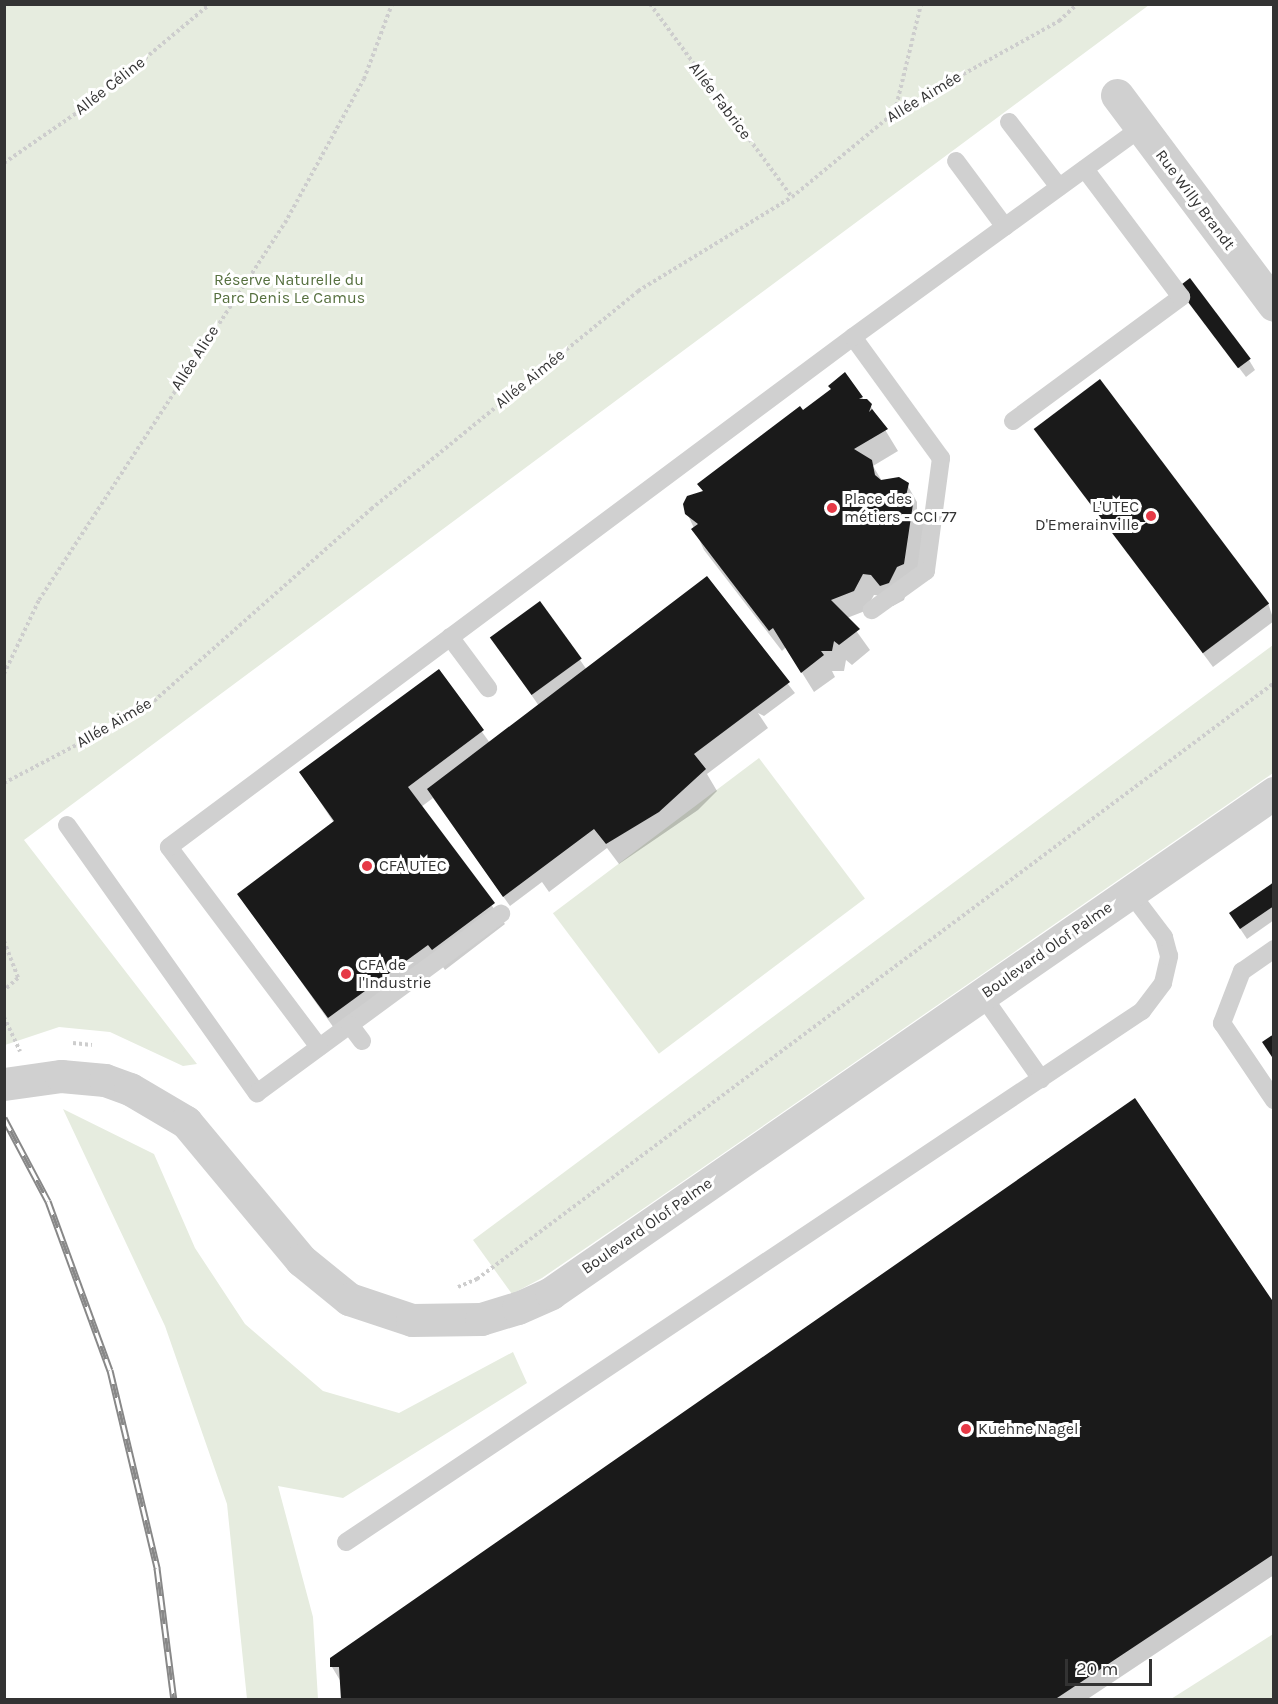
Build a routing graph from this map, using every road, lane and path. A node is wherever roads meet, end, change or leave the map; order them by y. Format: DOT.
graph roads {
  1 [pos="210,4"];
  2 [pos="392,4"];
  3 [pos="650,4"];
  4 [pos="921,4"];
  5 [pos="1077,4"];
  6 [pos="1116,95"];
  7 [pos="895,112"];
  8 [pos="1010,122"];
  9 [pos="1141,128"];
  10 [pos="956,161"];
  11 [pos="4,163"];
  12 [pos="1085,168"];
  13 [pos="1059,188"];
  14 [pos="792,197"];
  15 [pos="1005,227"];
  16 [pos="1274,305"];
  17 [pos="853,337"];
  18 [pos="1013,421"];
  19 [pos="872,610"];
  20 [pos="450,638"];
  21 [pos="4,674"];
  22 [pos="1274,683"];
  23 [pos="488,688"];
  24 [pos="4,783"];
  25 [pos="1274,793"];
  26 [pos="67,825"];
  27 [pos="1131,892"];
  28 [pos="501,914"];
  29 [pos="4,941"];
  30 [pos="1274,949"];
  31 [pos="4,990"];
  32 [pos="982,995"];
  33 [pos="4,1017"];
  34 [pos="350,1025"];
  35 [pos="362,1041"];
  36 [pos="319,1047"];
  37 [pos="20,1051"];
  38 [pos="1041,1078"];
  39 [pos="4,1084"];
  40 [pos="1274,1100"];
  41 [pos="452,1290"];
  42 [pos="346,1542"];
  1 -- 11 [label="path, Allée Céline"];
  2 -- 21 [label="path, Allée Alice"];
  3 -- 14 [label="path, Allée Fabrice"];
  4 -- 7 [label="path"];
  5 -- 7 [label="path, Allée Aimée"];
  6 -- 9 [label="street, Rue Willy Brandt"];
  7 -- 14 [label="path, Allée Aimée"];
  8 -- 13 [label="lane"];
  9 -- 12 [label="lane"];
  9 -- 16 [label="street, Rue Willy Brandt"];
  10 -- 15 [label="lane"];
  12 -- 13 [label="lane"];
  12 -- 18 [label="lane"];
  13 -- 15 [label="lane"];
  14 -- 24 [label="path, Allée Aimée"];
  15 -- 17 [label="lane"];
  17 -- 19 [label="lane"];
  17 -- 20 [label="lane"];
  20 -- 23 [label="lane"];
  20 -- 36 [label="lane"];
  22 -- 41 [label="path"];
  25 -- 27 [label="street, Boulevard Olof Palme"];
  26 -- 36 [label="lane"];
  27 -- 32 [label="street, Boulevard Olof Palme"];
  27 -- 38 [label="lane"];
  28 -- 34 [label="lane"];
  29 -- 31 [label="path"];
  30 -- 40 [label="lane"];
  32 -- 38 [label="lane"];
  32 -- 39 [label="street, Boulevard Olof Palme"];
  33 -- 37 [label="path"];
  34 -- 35 [label="lane"];
  34 -- 36 [label="lane"];
  38 -- 42 [label="lane"];
}
